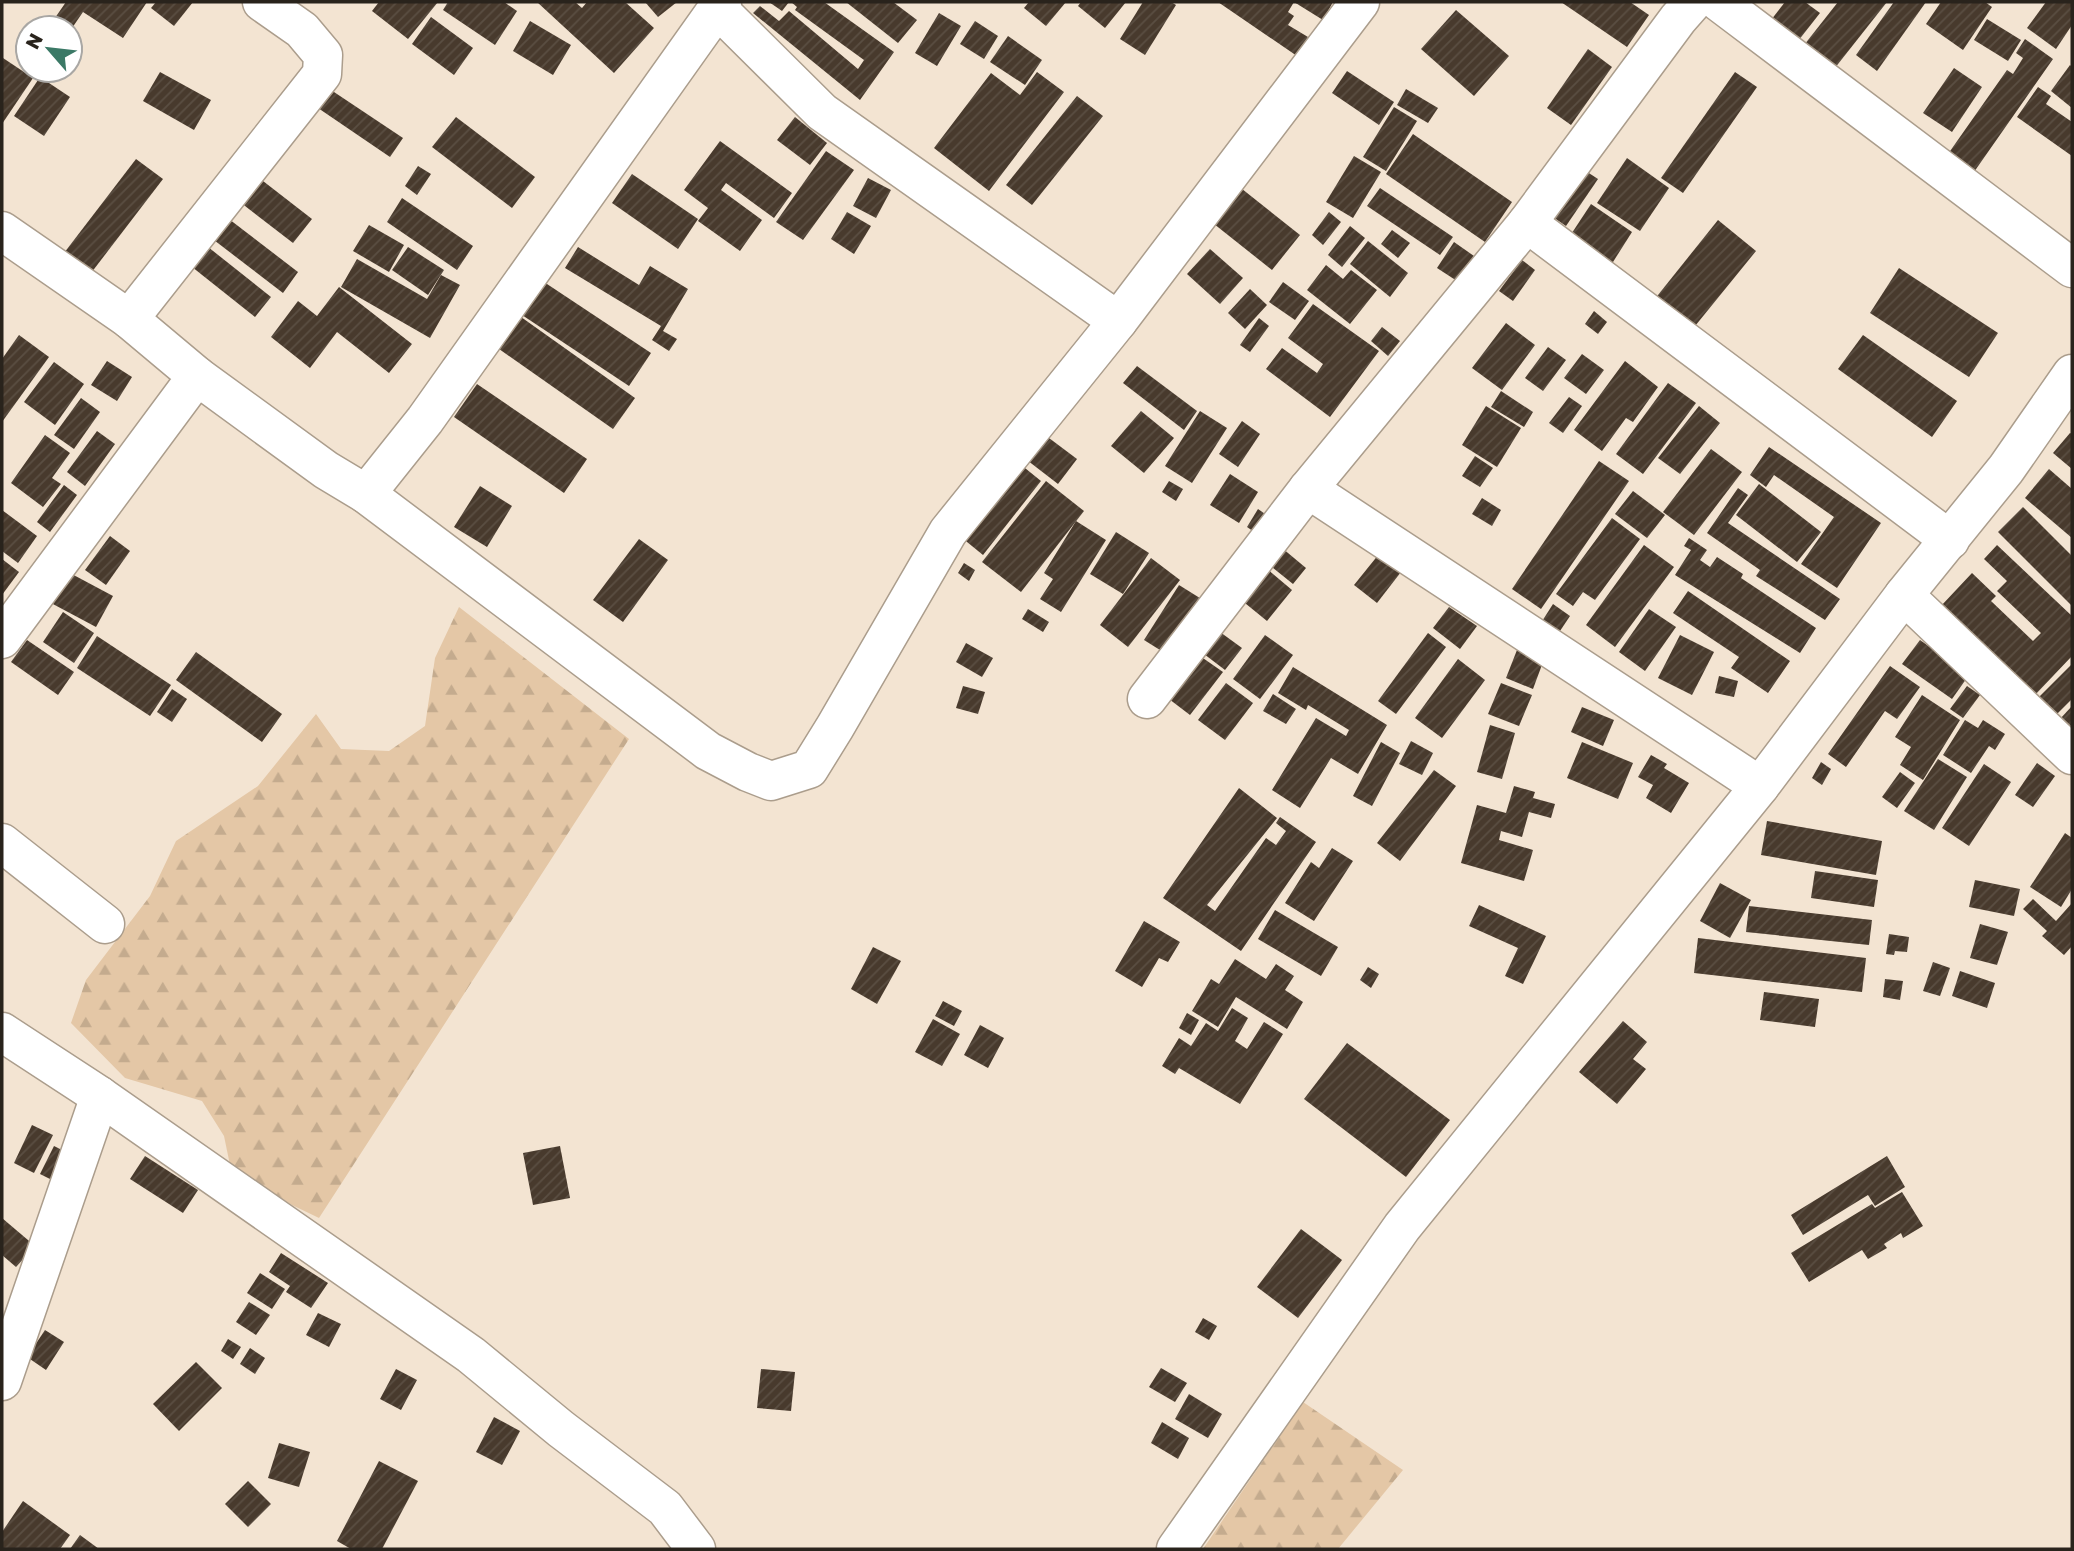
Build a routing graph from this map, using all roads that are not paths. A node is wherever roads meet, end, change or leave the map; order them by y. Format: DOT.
graph roads {
  1 [pos="262,2"];
  2 [pos="1360,2"];
  3 [pos="1693,2"];
  4 [pos="1719,2"];
  5 [pos="719,5"];
  6 [pos="1527,223"];
  7 [pos="2,231"];
  8 [pos="2072,268"];
  9 [pos="128,319"];
  10 [pos="1118,321"];
  11 [pos="2072,374"];
  12 [pos="197,376"];
  13 [pos="1308,489"];
  14 [pos="366,494"];
  15 [pos="1950,540"];
  16 [pos="1904,595"];
  17 [pos="2,639"];
  18 [pos="1147,699"];
  19 [pos="2072,755"];
  20 [pos="1760,786"];
  21 [pos="2,843"];
  22 [pos="105,924"];
  23 [pos="2,1032"];
  24 [pos="100,1096"];
  25 [pos="2,1381"];
  26 [pos="696,1549"];
  27 [pos="1177,1549"];
  1 -- 9 [label="street"];
  2 -- 10 [label="street"];
  3 -- 6 [label="street"];
  4 -- 8 [label="street"];
  5 -- 10 [label="street"];
  5 -- 14 [label="street"];
  6 -- 13 [label="street"];
  6 -- 15 [label="street"];
  7 -- 9 [label="street"];
  9 -- 12 [label="street"];
  10 -- 14 [label="street"];
  11 -- 15 [label="street"];
  12 -- 14 [label="street"];
  12 -- 17 [label="street"];
  13 -- 18 [label="street"];
  13 -- 20 [label="street"];
  15 -- 16 [label="street"];
  16 -- 19 [label="street"];
  16 -- 20 [label="street"];
  20 -- 27 [label="street"];
  21 -- 22 [label="street"];
  23 -- 24 [label="street"];
  24 -- 25 [label="street"];
  24 -- 26 [label="street"];
}
